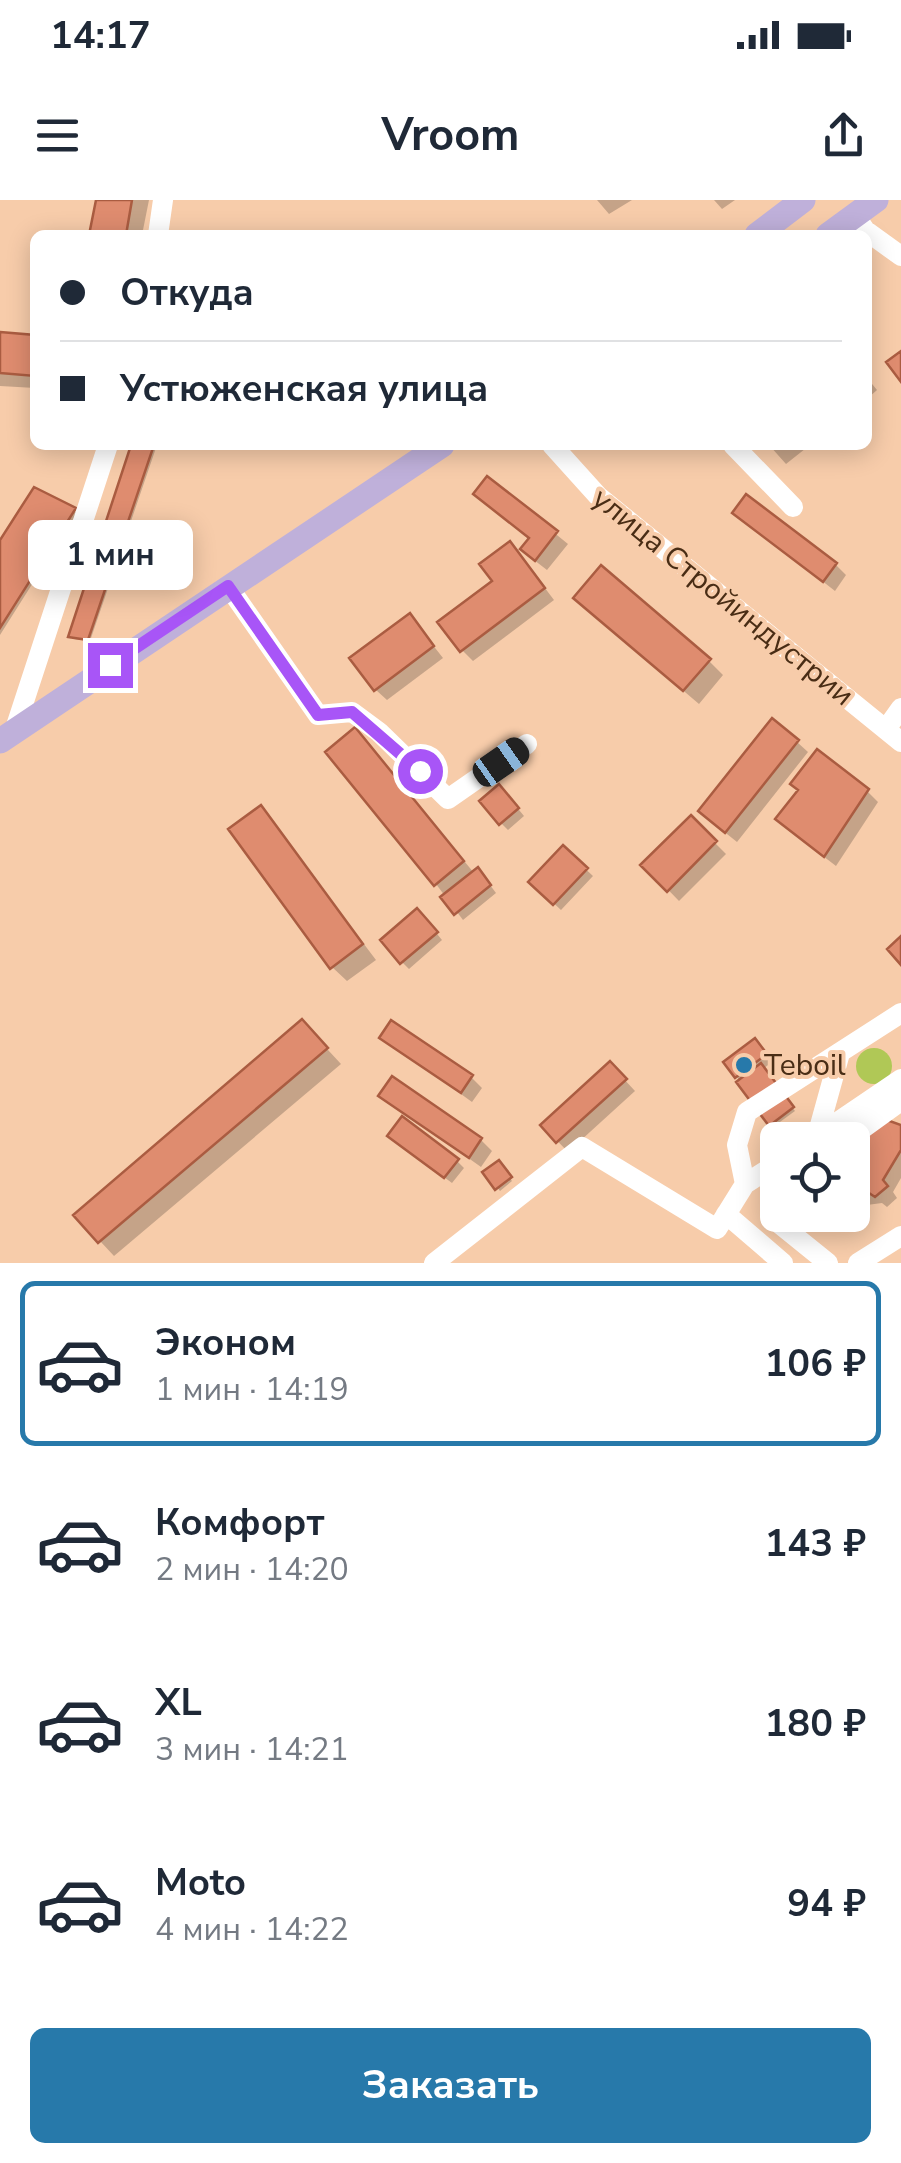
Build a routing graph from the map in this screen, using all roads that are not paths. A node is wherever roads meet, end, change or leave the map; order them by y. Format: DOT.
graph roads {
  1 [pos="164,200"];
  2 [pos="803,200"];
  3 [pos="876,200"];
  4 [pos="855,216"];
  5 [pos="159,230"];
  6 [pos="763,230"];
  7 [pos="835,230"];
  8 [pos="865,230"];
  9 [pos="872,235"];
  10 [pos="901,256"];
  11 [pos="106,450"];
  12 [pos="434,450"];
  13 [pos="557,450"];
  14 [pos="738,450"];
  15 [pos="793,507"];
  16 [pos="228,586"];
  17 [pos="901,708"];
  18 [pos="8,735"];
  19 [pos="893,736"];
  20 [pos="527,744"];
  21 [pos="901,1013"];
  22 [pos="840,1053"];
  23 [pos="901,1079"];
  24 [pos="901,1102"];
  25 [pos="819,1122"];
  26 [pos="838,1122"];
  27 [pos="870,1123"];
  28 [pos="760,1175"];
  29 [pos="746,1184"];
  30 [pos="726,1214"];
  31 [pos="789,1232"];
  32 [pos="901,1236"];
  33 [pos="434,1263"];
  34 [pos="783,1263"];
  35 [pos="828,1263"];
  36 [pos="858,1263"];
  1 -- 5 [label="street"];
  2 -- 6 [label="main road"];
  3 -- 4 [label="main road"];
  4 -- 7 [label="main road"];
  4 -- 8 [label="street"];
  9 -- 10 [label="street"];
  11 -- 18 [label="street"];
  12 -- 16 [label="main road"];
  13 -- 19 [label="street, улица Стройиндустрии"];
  14 -- 15 [label="street"];
  16 -- 18 [label="main road"];
  16 -- 20 [label="street"];
  17 -- 19 [label="street"];
  21 -- 22 [label="street"];
  22 -- 25 [label="street"];
  22 -- 29 [label="street"];
  23 -- 26 [label="street"];
  24 -- 27 [label="street"];
  28 -- 29 [label="street"];
  29 -- 30 [label="street"];
  30 -- 33 [label="street"];
  30 -- 34 [label="street"];
  31 -- 35 [label="street"];
  32 -- 36 [label="street"];
}
